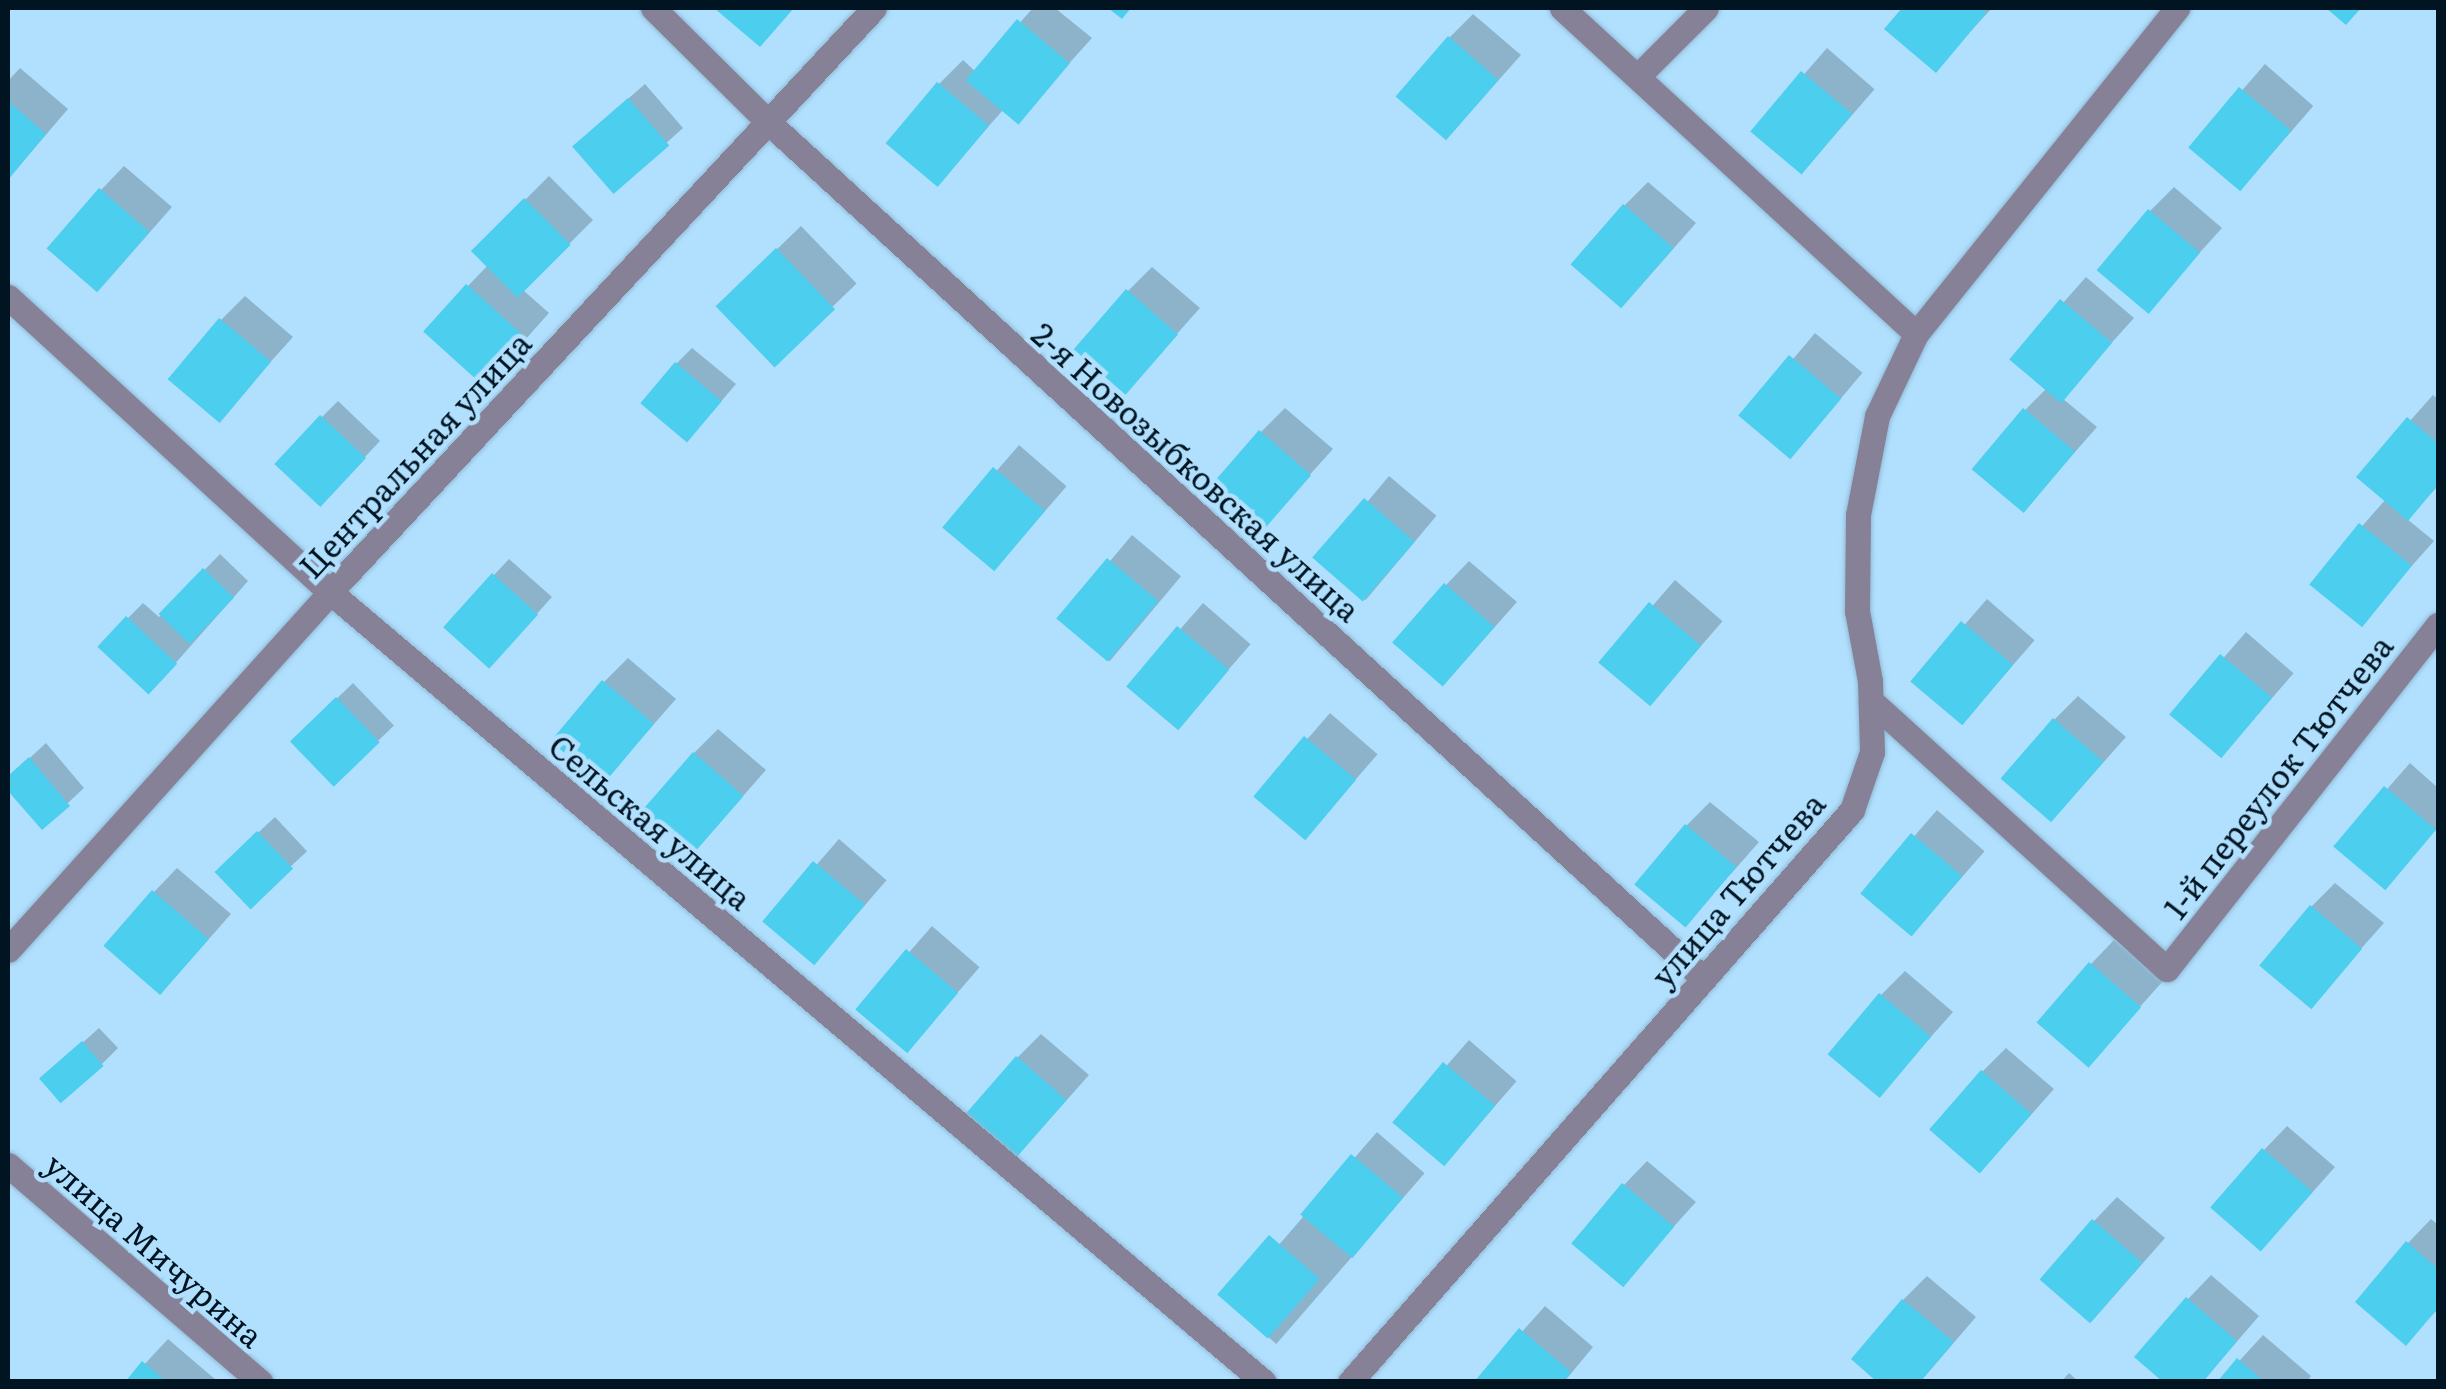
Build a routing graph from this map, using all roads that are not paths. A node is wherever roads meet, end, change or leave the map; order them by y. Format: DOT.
graph roads {
  1 [pos="653,8"];
  2 [pos="874,8"];
  3 [pos="1562,8"];
  4 [pos="1706,8"];
  5 [pos="2177,8"];
  6 [pos="1638,76"];
  7 [pos="767,121"];
  8 [pos="8,297"];
  9 [pos="1916,334"];
  10 [pos="330,592"];
  11 [pos="2438,624"];
  12 [pos="1871,700"];
  13 [pos="8,950"];
  14 [pos="1702,977"];
  15 [pos="8,1165"];
  16 [pos="260,1382"];
  17 [pos="1264,1382"];
  18 [pos="1350,1382"];
  1 -- 7 [label="street, 2-я Новозыбковская улица"];
  2 -- 7 [label="street, Центральная улица"];
  3 -- 6 [label="street"];
  4 -- 6 [label="street"];
  5 -- 9 [label="street, улица Тютчева"];
  6 -- 9 [label="street"];
  7 -- 10 [label="street, Центральная улица"];
  7 -- 14 [label="street, 2-я Новозыбковская улица"];
  8 -- 10 [label="street, Сельская улица"];
  9 -- 12 [label="street, улица Тютчева"];
  10 -- 13 [label="street, Центральная улица"];
  10 -- 17 [label="street, Сельская улица"];
  11 -- 12 [label="street, 1-й переулок Тютчева"];
  12 -- 14 [label="street, улица Тютчева"];
  14 -- 18 [label="street, улица Тютчева"];
  15 -- 16 [label="street, улица Мичурина"];
}
